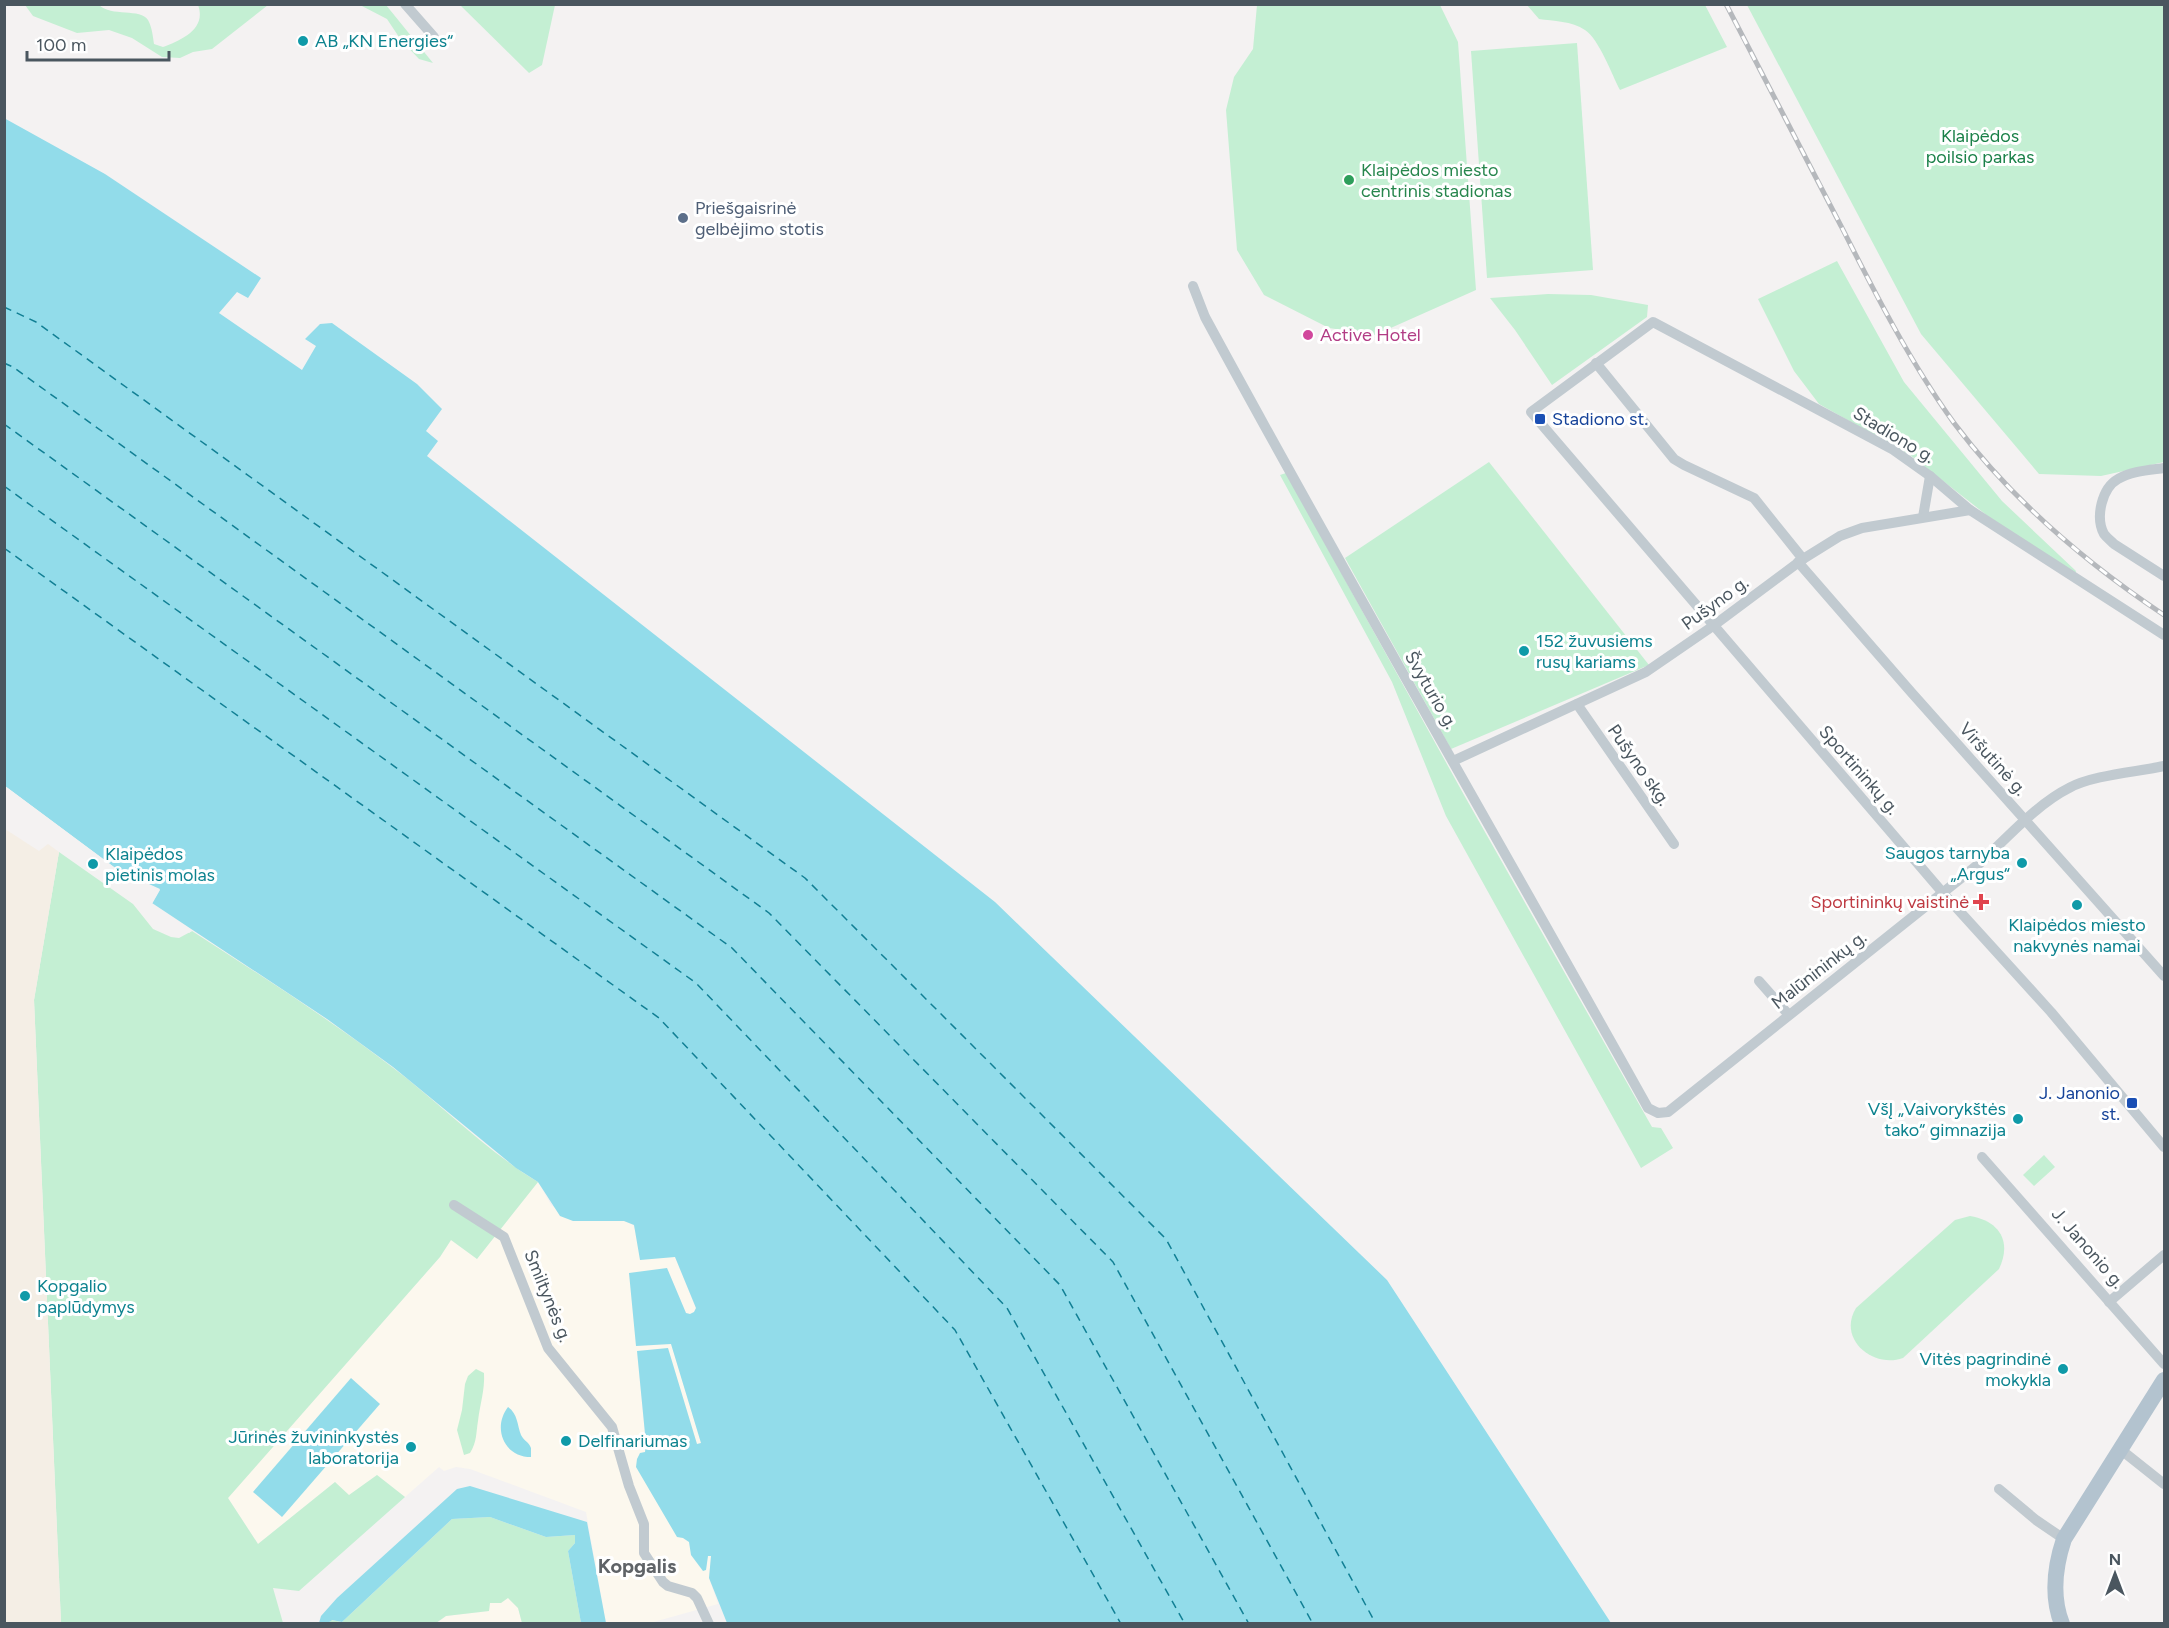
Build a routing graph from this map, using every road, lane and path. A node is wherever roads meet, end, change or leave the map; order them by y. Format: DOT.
graph roads {
  1 [pos="405,4"];
  2 [pos="434,37"];
  3 [pos="1193,286"];
  4 [pos="1596,363"];
  5 [pos="1531,412"];
  6 [pos="2164,468"];
  7 [pos="1930,476"];
  8 [pos="1970,510"];
  9 [pos="1923,517"];
  10 [pos="1801,561"];
  11 [pos="2164,576"];
  12 [pos="1713,626"];
  13 [pos="2164,635"];
  14 [pos="1577,704"];
  15 [pos="1453,761"];
  16 [pos="2164,766"];
  17 [pos="2025,821"];
  18 [pos="1674,844"];
  19 [pos="1943,893"];
  20 [pos="2164,976"];
  21 [pos="1759,981"];
  22 [pos="1788,1014"];
  23 [pos="1648,1108"];
  24 [pos="2164,1147"];
  25 [pos="1982,1157"];
  26 [pos="454,1205"];
  27 [pos="2164,1255"];
  28 [pos="2109,1302"];
  29 [pos="2164,1364"];
  30 [pos="2164,1380"];
  31 [pos="2120,1449"];
  32 [pos="2164,1485"];
  33 [pos="1999,1489"];
  34 [pos="2064,1539"];
  35 [pos="709,1623"];
  36 [pos="2062,1623"];
  1 -- 2 [label="street"];
  3 -- 15 [label="street, Švyturio g."];
  4 -- 5 [label="street, Stadiono g."];
  4 -- 7 [label="street, Stadiono g."];
  4 -- 10 [label="street"];
  5 -- 12 [label="street, Sportininkų g."];
  6 -- 11 [label="street"];
  7 -- 8 [label="street, Stadiono g."];
  7 -- 9 [label="street"];
  8 -- 9 [label="street, Pušyno g."];
  8 -- 13 [label="street, Stadiono g."];
  9 -- 10 [label="street, Pušyno g."];
  10 -- 12 [label="street, Pušyno g."];
  10 -- 17 [label="street, Viršutinė g."];
  12 -- 14 [label="street, Pušyno g."];
  12 -- 19 [label="street, Sportininkų g."];
  14 -- 15 [label="street, Pušyno g."];
  14 -- 18 [label="street, Pušyno skg."];
  15 -- 23 [label="street, Švyturio g."];
  16 -- 17 [label="street, Malūnininkų g."];
  17 -- 19 [label="street, Malūnininkų g."];
  17 -- 20 [label="street, Viršutinė g."];
  19 -- 22 [label="street, Malūnininkų g."];
  19 -- 24 [label="street, Sportininkų g."];
  21 -- 22 [label="street"];
  22 -- 23 [label="street, Malūnininkų g."];
  25 -- 28 [label="street, J. Janonio g."];
  26 -- 35 [label="street, Smiltynės g."];
  27 -- 28 [label="street"];
  28 -- 29 [label="street, J. Janonio g."];
  30 -- 31 [label="main road"];
  31 -- 32 [label="street"];
  31 -- 34 [label="main road"];
  33 -- 34 [label="street"];
  34 -- 36 [label="main road"];
}
